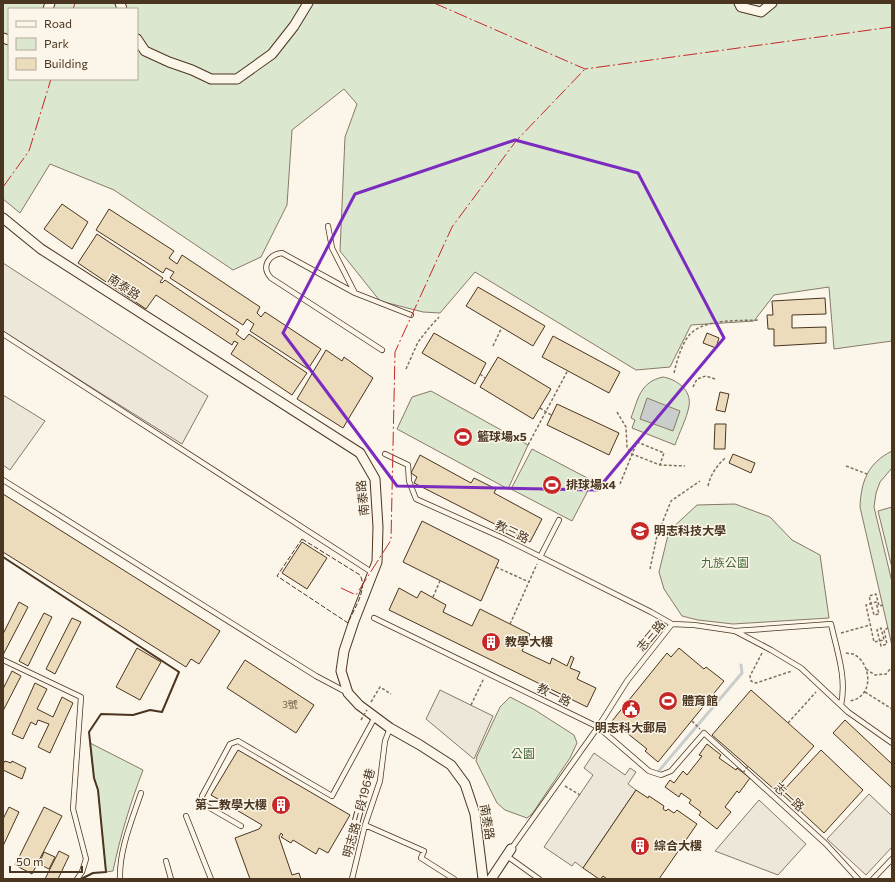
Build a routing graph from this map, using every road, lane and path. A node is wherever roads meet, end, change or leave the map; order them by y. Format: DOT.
graph roads {
  1 [pos="308,3"];
  2 [pos="739,3"];
  3 [pos="772,3"];
  4 [pos="138,40"];
  5 [pos="3,218"];
  6 [pos="328,226"];
  7 [pos="355,293"];
  8 [pos="411,315"];
  9 [pos="439,317"];
  10 [pos="759,320"];
  11 [pos="502,328"];
  12 [pos="3,334"];
  13 [pos="493,346"];
  14 [pos="382,350"];
  15 [pos="406,369"];
  16 [pos="568,370"];
  17 [pos="674,373"];
  18 [pos="480,374"];
  19 [pos="486,378"];
  20 [pos="715,379"];
  21 [pos="693,387"];
  22 [pos="540,408"];
  23 [pos="617,412"];
  24 [pos="551,415"];
  25 [pos="528,445"];
  26 [pos="385,454"];
  27 [pos="632,454"];
  28 [pos="726,457"];
  29 [pos="660,465"];
  30 [pos="685,466"];
  31 [pos="846,466"];
  32 [pos="867,474"];
  33 [pos="3,480"];
  34 [pos="700,481"];
  35 [pos="620,484"];
  36 [pos="708,486"];
  37 [pos="559,520"];
  38 [pos="540,557"];
  39 [pos="496,567"];
  40 [pos="650,569"];
  41 [pos="373,573"];
  42 [pos="440,581"];
  43 [pos="529,582"];
  44 [pos="433,598"];
  45 [pos="883,605"];
  46 [pos="374,618"];
  47 [pos="510,624"];
  48 [pos="672,624"];
  49 [pos="871,625"];
  50 [pos="888,628"];
  51 [pos="736,631"];
  52 [pos="834,635"];
  53 [pos="765,646"];
  54 [pos="838,655"];
  55 [pos="3,660"];
  56 [pos="892,667"];
  57 [pos="801,668"];
  58 [pos="866,669"];
  59 [pos="486,673"];
  60 [pos="821,686"];
  61 [pos="865,692"];
  62 [pos="348,693"];
  63 [pos="391,694"];
  64 [pos="842,703"];
  65 [pos="370,704"];
  66 [pos="471,705"];
  67 [pos="892,709"];
  68 [pos="367,710"];
  69 [pos="375,717"];
  70 [pos="361,720"];
  71 [pos="692,721"];
  72 [pos="788,723"];
  73 [pos="598,727"];
  74 [pos="390,728"];
  75 [pos="704,733"];
  76 [pos="892,743"];
  77 [pos="748,766"];
  78 [pos="743,773"];
  79 [pos="560,782"];
  80 [pos="141,793"];
  81 [pos="580,795"];
  82 [pos="186,816"];
  83 [pos="365,825"];
  84 [pos="241,826"];
  85 [pos="509,853"];
  86 [pos="892,859"];
  87 [pos="166,861"];
  88 [pos="77,879"];
  89 [pos="120,879"];
  90 [pos="171,879"];
  91 [pos="211,879"];
  92 [pos="352,879"];
  93 [pos="454,879"];
  94 [pos="483,879"];
  95 [pos="492,879"];
  96 [pos="539,879"];
  97 [pos="858,879"];
  98 [pos="873,879"];
  1 -- 4 [label="street"];
  2 -- 3 [label="street"];
  5 -- 41 [label="street, 南泰路"];
  6 -- 7 [label="lane"];
  7 -- 8 [label="lane"];
  7 -- 14 [label="lane"];
  9 -- 15 [label="path"];
  10 -- 17 [label="path"];
  11 -- 13 [label="path"];
  12 -- 41 [label="lane"];
  16 -- 25 [label="path"];
  18 -- 19 [label="path"];
  20 -- 21 [label="path"];
  22 -- 24 [label="path, bridge"];
  23 -- 27 [label="path"];
  26 -- 38 [label="lane, 教三路"];
  27 -- 29 [label="path"];
  27 -- 29 [label="path"];
  27 -- 35 [label="path"];
  28 -- 36 [label="path"];
  29 -- 30 [label="path"];
  31 -- 32 [label="path"];
  33 -- 62 [label="lane"];
  34 -- 40 [label="path"];
  37 -- 38 [label="lane"];
  38 -- 43 [label="path"];
  38 -- 48 [label="lane, 教三路"];
  39 -- 43 [label="path"];
  41 -- 62 [label="street, 南泰路"];
  42 -- 44 [label="path"];
  43 -- 47 [label="path"];
  45 -- 49 [label="path"];
  46 -- 59 [label="lane, 教一路"];
  48 -- 51 [label="lane, 志三路"];
  48 -- 73 [label="lane, 志三路"];
  49 -- 50 [label="path"];
  49 -- 52 [label="path"];
  51 -- 52 [label="lane"];
  51 -- 53 [label="lane, 志三路"];
  52 -- 54 [label="lane"];
  53 -- 57 [label="lane, 志三路"];
  53 -- 57 [label="path"];
  54 -- 58 [label="path"];
  54 -- 64 [label="lane"];
  55 -- 88 [label="lane"];
  56 -- 58 [label="path"];
  57 -- 60 [label="lane, 志三路"];
  58 -- 61 [label="path"];
  59 -- 66 [label="path"];
  59 -- 73 [label="lane, 教一路"];
  60 -- 64 [label="lane, 志三路"];
  60 -- 72 [label="path"];
  61 -- 64 [label="path"];
  61 -- 67 [label="path"];
  62 -- 69 [label="street, 南泰路"];
  63 -- 65 [label="path"];
  64 -- 76 [label="lane, 志三路"];
  68 -- 70 [label="path, bridge"];
  69 -- 74 [label="street, 南泰路"];
  69 -- 84 [label="lane"];
  71 -- 75 [label="path"];
  73 -- 75 [label="lane, 教一路"];
  73 -- 79 [label="lane, 志三路"];
  74 -- 83 [label="lane, 明志路三段196巷"];
  74 -- 94 [label="street, 南泰路"];
  75 -- 97 [label="lane, 志一路"];
  77 -- 78 [label="path, bridge"];
  79 -- 81 [label="path"];
  79 -- 85 [label="lane, 志三路"];
  80 -- 89 [label="lane"];
  82 -- 91 [label="lane"];
  83 -- 92 [label="lane, 明志路三段196巷"];
  83 -- 93 [label="lane"];
  85 -- 95 [label="street"];
  85 -- 96 [label="lane"];
  86 -- 98 [label="lane"];
  87 -- 90 [label="lane"];
}
